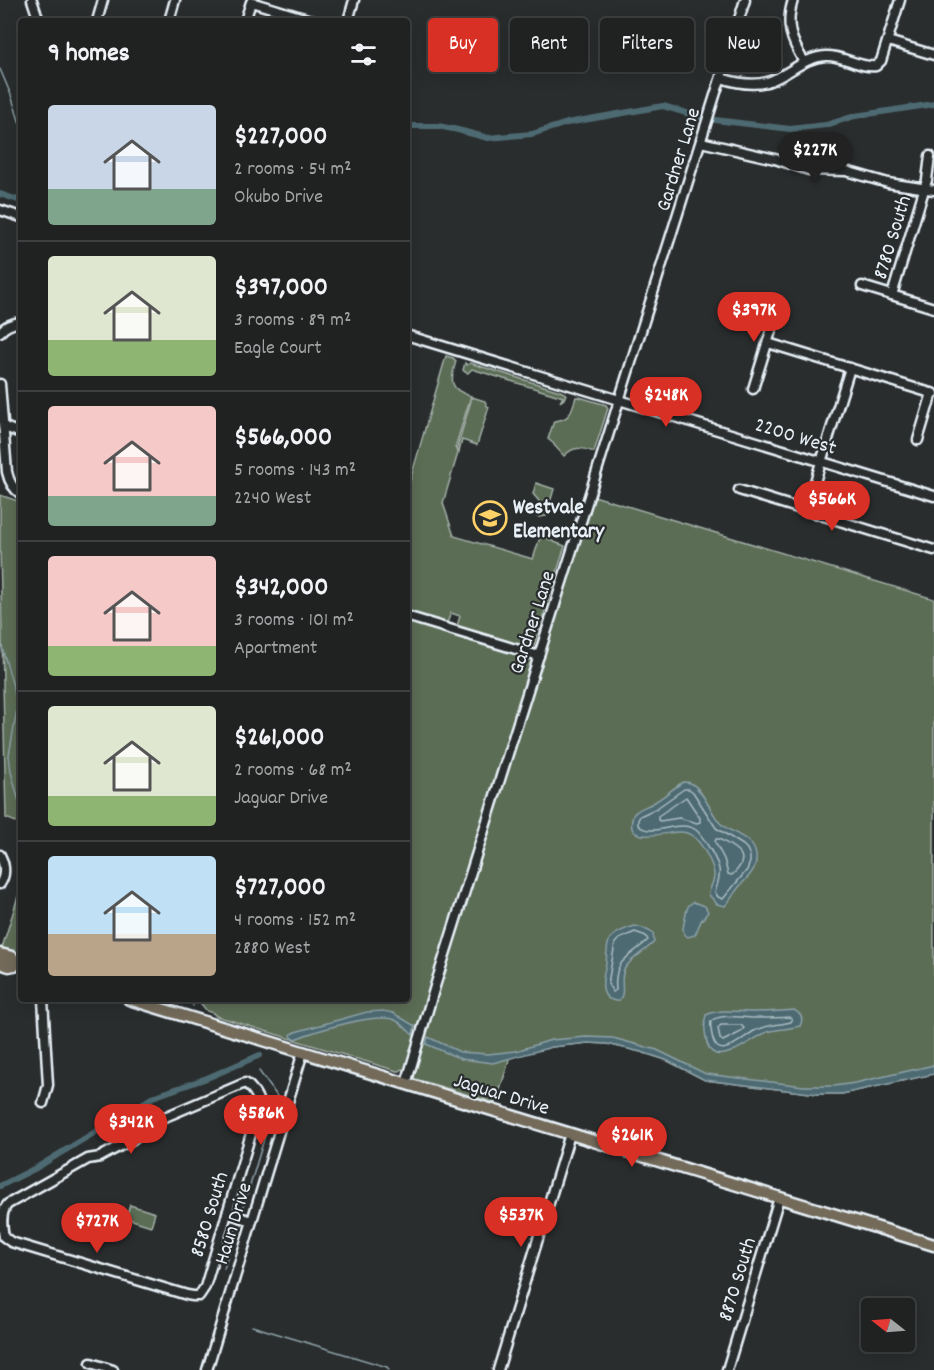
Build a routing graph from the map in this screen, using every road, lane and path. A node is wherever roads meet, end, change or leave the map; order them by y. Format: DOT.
graph roads {
  1 [pos="32,0"];
  2 [pos="103,0"];
  3 [pos="175,0"];
  4 [pos="354,0"];
  5 [pos="745,0"];
  6 [pos="793,0"];
  7 [pos="900,0"];
  8 [pos="38,18"];
  9 [pos="98,18"];
  10 [pos="170,18"];
  11 [pos="246,18"];
  12 [pos="304,18"];
  13 [pos="349,18"];
  14 [pos="888,42"];
  15 [pos="934,56"];
  16 [pos="804,62"];
  17 [pos="721,78"];
  18 [pos="701,142"];
  19 [pos="930,156"];
  20 [pos="929,189"];
  21 [pos="0,210"];
  22 [pos="18,216"];
  23 [pos="862,286"];
  24 [pos="892,295"];
  25 [pos="779,305"];
  26 [pos="934,308"];
  27 [pos="18,323"];
  28 [pos="0,332"];
  29 [pos="410,336"];
  30 [pos="768,343"];
  31 [pos="850,368"];
  32 [pos="0,384"];
  33 [pos="753,389"];
  34 [pos="1,394"];
  35 [pos="933,394"];
  36 [pos="620,400"];
  37 [pos="4,427"];
  38 [pos="18,432"];
  39 [pos="918,440"];
  40 [pos="821,461"];
  41 [pos="739,490"];
  42 [pos="18,492"];
  43 [pos="934,496"];
  44 [pos="806,511"];
  45 [pos="934,550"];
  46 [pos="410,617"];
  47 [pos="539,656"];
  48 [pos="0,855"];
  49 [pos="0,885"];
  50 [pos="0,954"];
  51 [pos="0,958"];
  52 [pos="0,963"];
  53 [pos="18,963"];
  54 [pos="18,964"];
  55 [pos="18,965"];
  56 [pos="43,1002"];
  57 [pos="139,1002"];
  58 [pos="303,1052"];
  59 [pos="406,1084"];
  60 [pos="43,1103"];
  61 [pos="570,1134"];
  62 [pos="779,1198"];
  63 [pos="227,1213"];
  64 [pos="252,1221"];
  65 [pos="934,1245"];
  66 [pos="91,1363"];
  67 [pos="113,1370"];
  68 [pos="207,1370"];
  69 [pos="498,1370"];
  70 [pos="727,1370"];
  1 -- 8 [label="street"];
  2 -- 9 [label="street"];
  3 -- 10 [label="street"];
  4 -- 13 [label="street"];
  5 -- 17 [label="street, Gardner Lane"];
  6 -- 16 [label="street"];
  7 -- 14 [label="street"];
  11 -- 12 [label="street"];
  14 -- 15 [label="street"];
  14 -- 16 [label="street"];
  16 -- 17 [label="street"];
  17 -- 18 [label="street, Gardner Lane"];
  18 -- 20 [label="street"];
  18 -- 36 [label="street, Gardner Lane"];
  19 -- 20 [label="street, 8780 South"];
  20 -- 24 [label="street, 8780 South"];
  21 -- 22 [label="street"];
  23 -- 24 [label="street"];
  24 -- 26 [label="street"];
  25 -- 30 [label="street"];
  27 -- 28 [label="street"];
  29 -- 36 [label="street, 2200 West"];
  30 -- 31 [label="street"];
  30 -- 33 [label="street"];
  31 -- 35 [label="street"];
  31 -- 40 [label="street"];
  32 -- 34 [label="street"];
  34 -- 37 [label="street"];
  35 -- 39 [label="street"];
  36 -- 40 [label="street, 2200 West"];
  36 -- 47 [label="street, Gardner Lane"];
  37 -- 38 [label="street"];
  37 -- 42 [label="street"];
  40 -- 43 [label="street, 2200 West"];
  40 -- 44 [label="street"];
  41 -- 44 [label="street"];
  44 -- 45 [label="street"];
  46 -- 47 [label="street"];
  47 -- 59 [label="street, Gardner Lane"];
  48 -- 49 [label="street"];
  50 -- 53 [label="main road"];
  51 -- 54 [label="main road"];
  52 -- 55 [label="main road"];
  56 -- 60 [label="street"];
  57 -- 58 [label="main road, Jaguar Drive"];
  58 -- 59 [label="main road, Jaguar Drive"];
  58 -- 64 [label="street, Haun Drive"];
  59 -- 61 [label="main road, Jaguar Drive"];
  61 -- 62 [label="main road, Jaguar Drive"];
  61 -- 69 [label="street"];
  62 -- 65 [label="main road, Jaguar Drive"];
  62 -- 70 [label="street, 8870 South"];
  63 -- 63 [label="street, 8580 South"];
  63 -- 64 [label="street"];
  64 -- 68 [label="street, Haun Drive"];
  66 -- 67 [label="street"];
}
